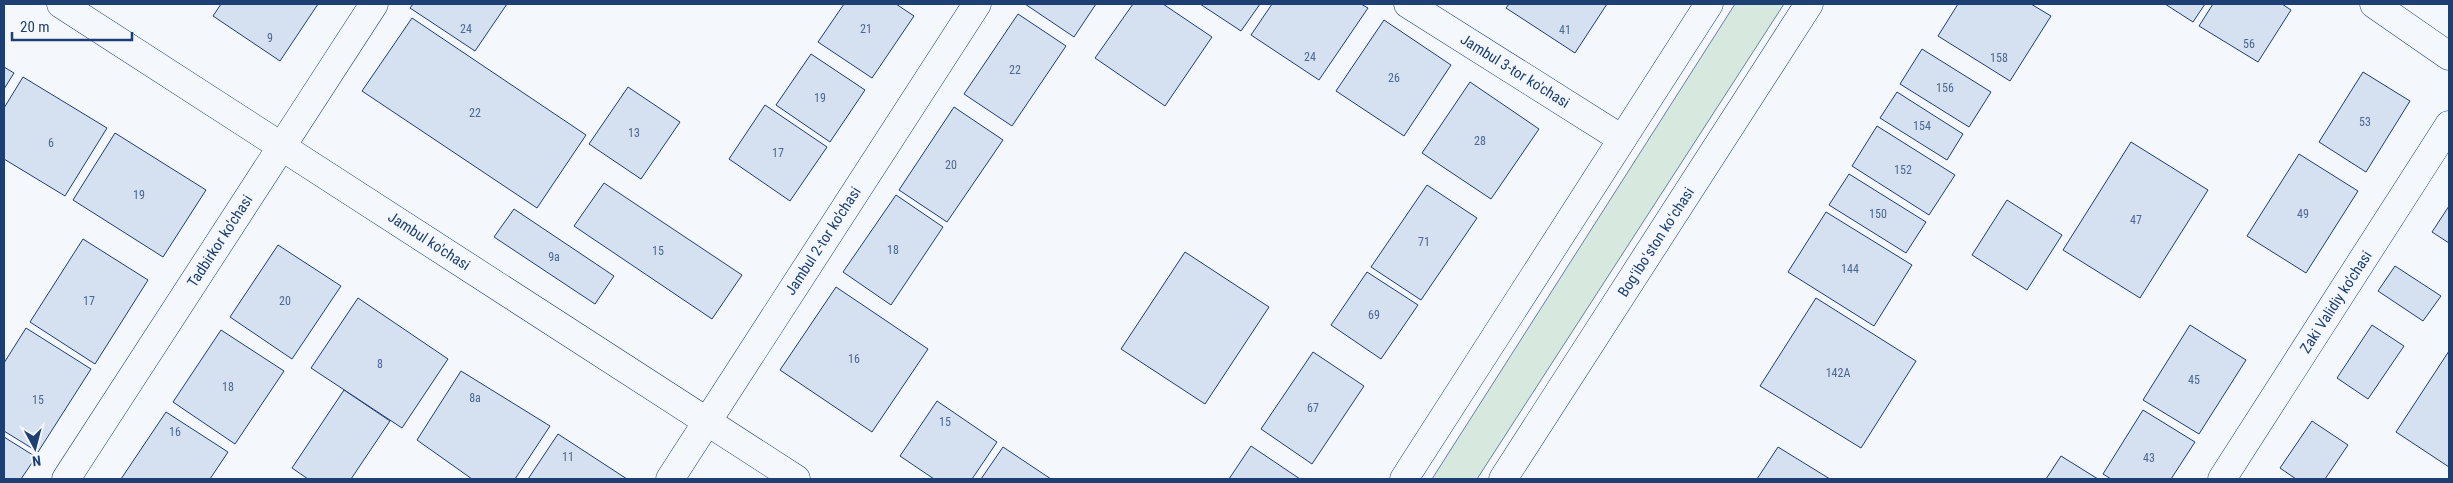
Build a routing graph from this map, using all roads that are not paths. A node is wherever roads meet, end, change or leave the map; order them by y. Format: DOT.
graph roads {
  1 [pos="60,4"];
  2 [pos="374,4"];
  3 [pos="977,4"];
  4 [pos="1408,4"];
  5 [pos="1709,4"];
  6 [pos="1809,4"];
  7 [pos="2374,4"];
  8 [pos="2449,56"];
  9 [pos="2449,125"];
  10 [pos="1622,138"];
  11 [pos="282,145"];
  12 [pos="706,422"];
  13 [pos="66,479"];
  14 [pos="670,479"];
  15 [pos="796,479"];
  16 [pos="1404,479"];
  17 [pos="1503,479"];
  18 [pos="2222,479"];
  1 -- 11 [label="street, Jambul ko'chasi"];
  2 -- 11 [label="street, Tadbirkor ko'chasi"];
  3 -- 12 [label="street, Jambul 2-tor ko'chasi"];
  4 -- 10 [label="street, Jambul 3-tor ko'chasi"];
  5 -- 10 [label="street"];
  6 -- 17 [label="street, Bogʻiboʻston koʻchasi"];
  7 -- 8 [label="street"];
  9 -- 18 [label="street, Zaki Validiy ko'chasi"];
  10 -- 16 [label="street"];
  11 -- 12 [label="street, Jambul ko'chasi"];
  11 -- 13 [label="street, Tadbirkor ko'chasi"];
  12 -- 14 [label="street, Jambul 2-tor ko'chasi"];
  12 -- 15 [label="street, Jambul ko'chasi"];
}
